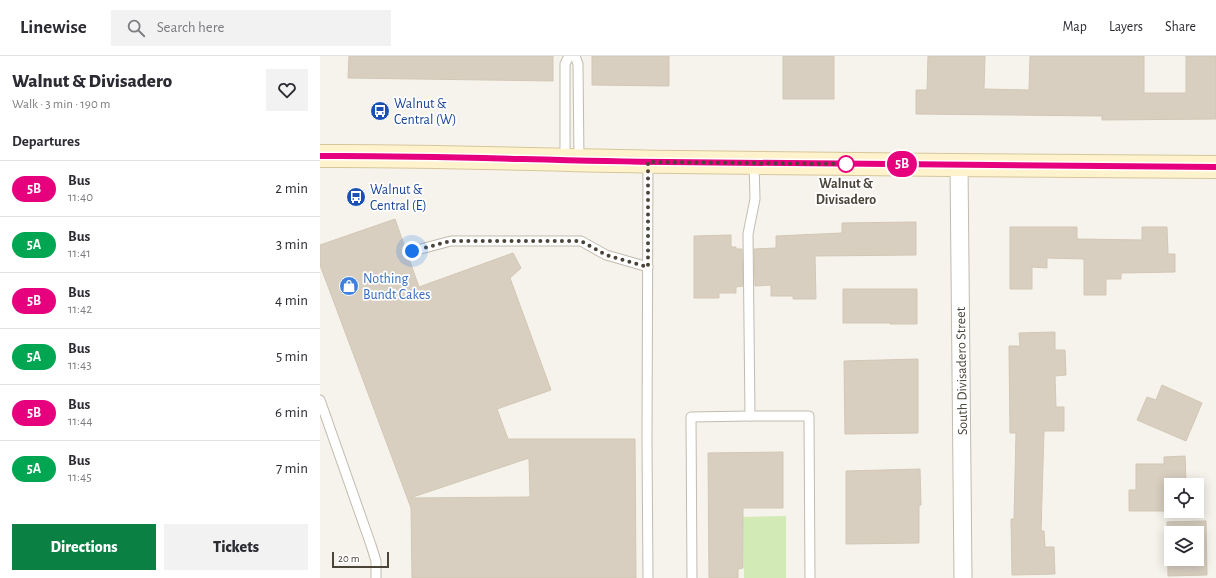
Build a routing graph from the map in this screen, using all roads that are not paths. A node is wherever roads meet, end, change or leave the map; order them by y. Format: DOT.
graph roads {
  1 [pos="569,56"];
  2 [pos="575,56"];
  3 [pos="320,156"];
  4 [pos="572,160"];
  5 [pos="648,162"];
  6 [pos="754,163"];
  7 [pos="959,164"];
  8 [pos="1216,167"];
  9 [pos="412,251"];
  10 [pos="648,267"];
  11 [pos="320,400"];
  12 [pos="750,416"];
  13 [pos="376,578"];
  14 [pos="648,578"];
  15 [pos="692,578"];
  16 [pos="810,578"];
  17 [pos="963,578"];
  1 -- 4 [label="lane"];
  2 -- 4 [label="lane"];
  3 -- 4 [label="main road"];
  4 -- 5 [label="main road"];
  5 -- 6 [label="main road"];
  5 -- 10 [label="lane"];
  6 -- 7 [label="main road"];
  6 -- 12 [label="lane"];
  7 -- 8 [label="main road"];
  7 -- 17 [label="street, South Divisadero Street"];
  9 -- 10 [label="lane"];
  10 -- 14 [label="lane"];
  11 -- 13 [label="lane"];
  12 -- 15 [label="lane"];
  12 -- 16 [label="lane"];
}
